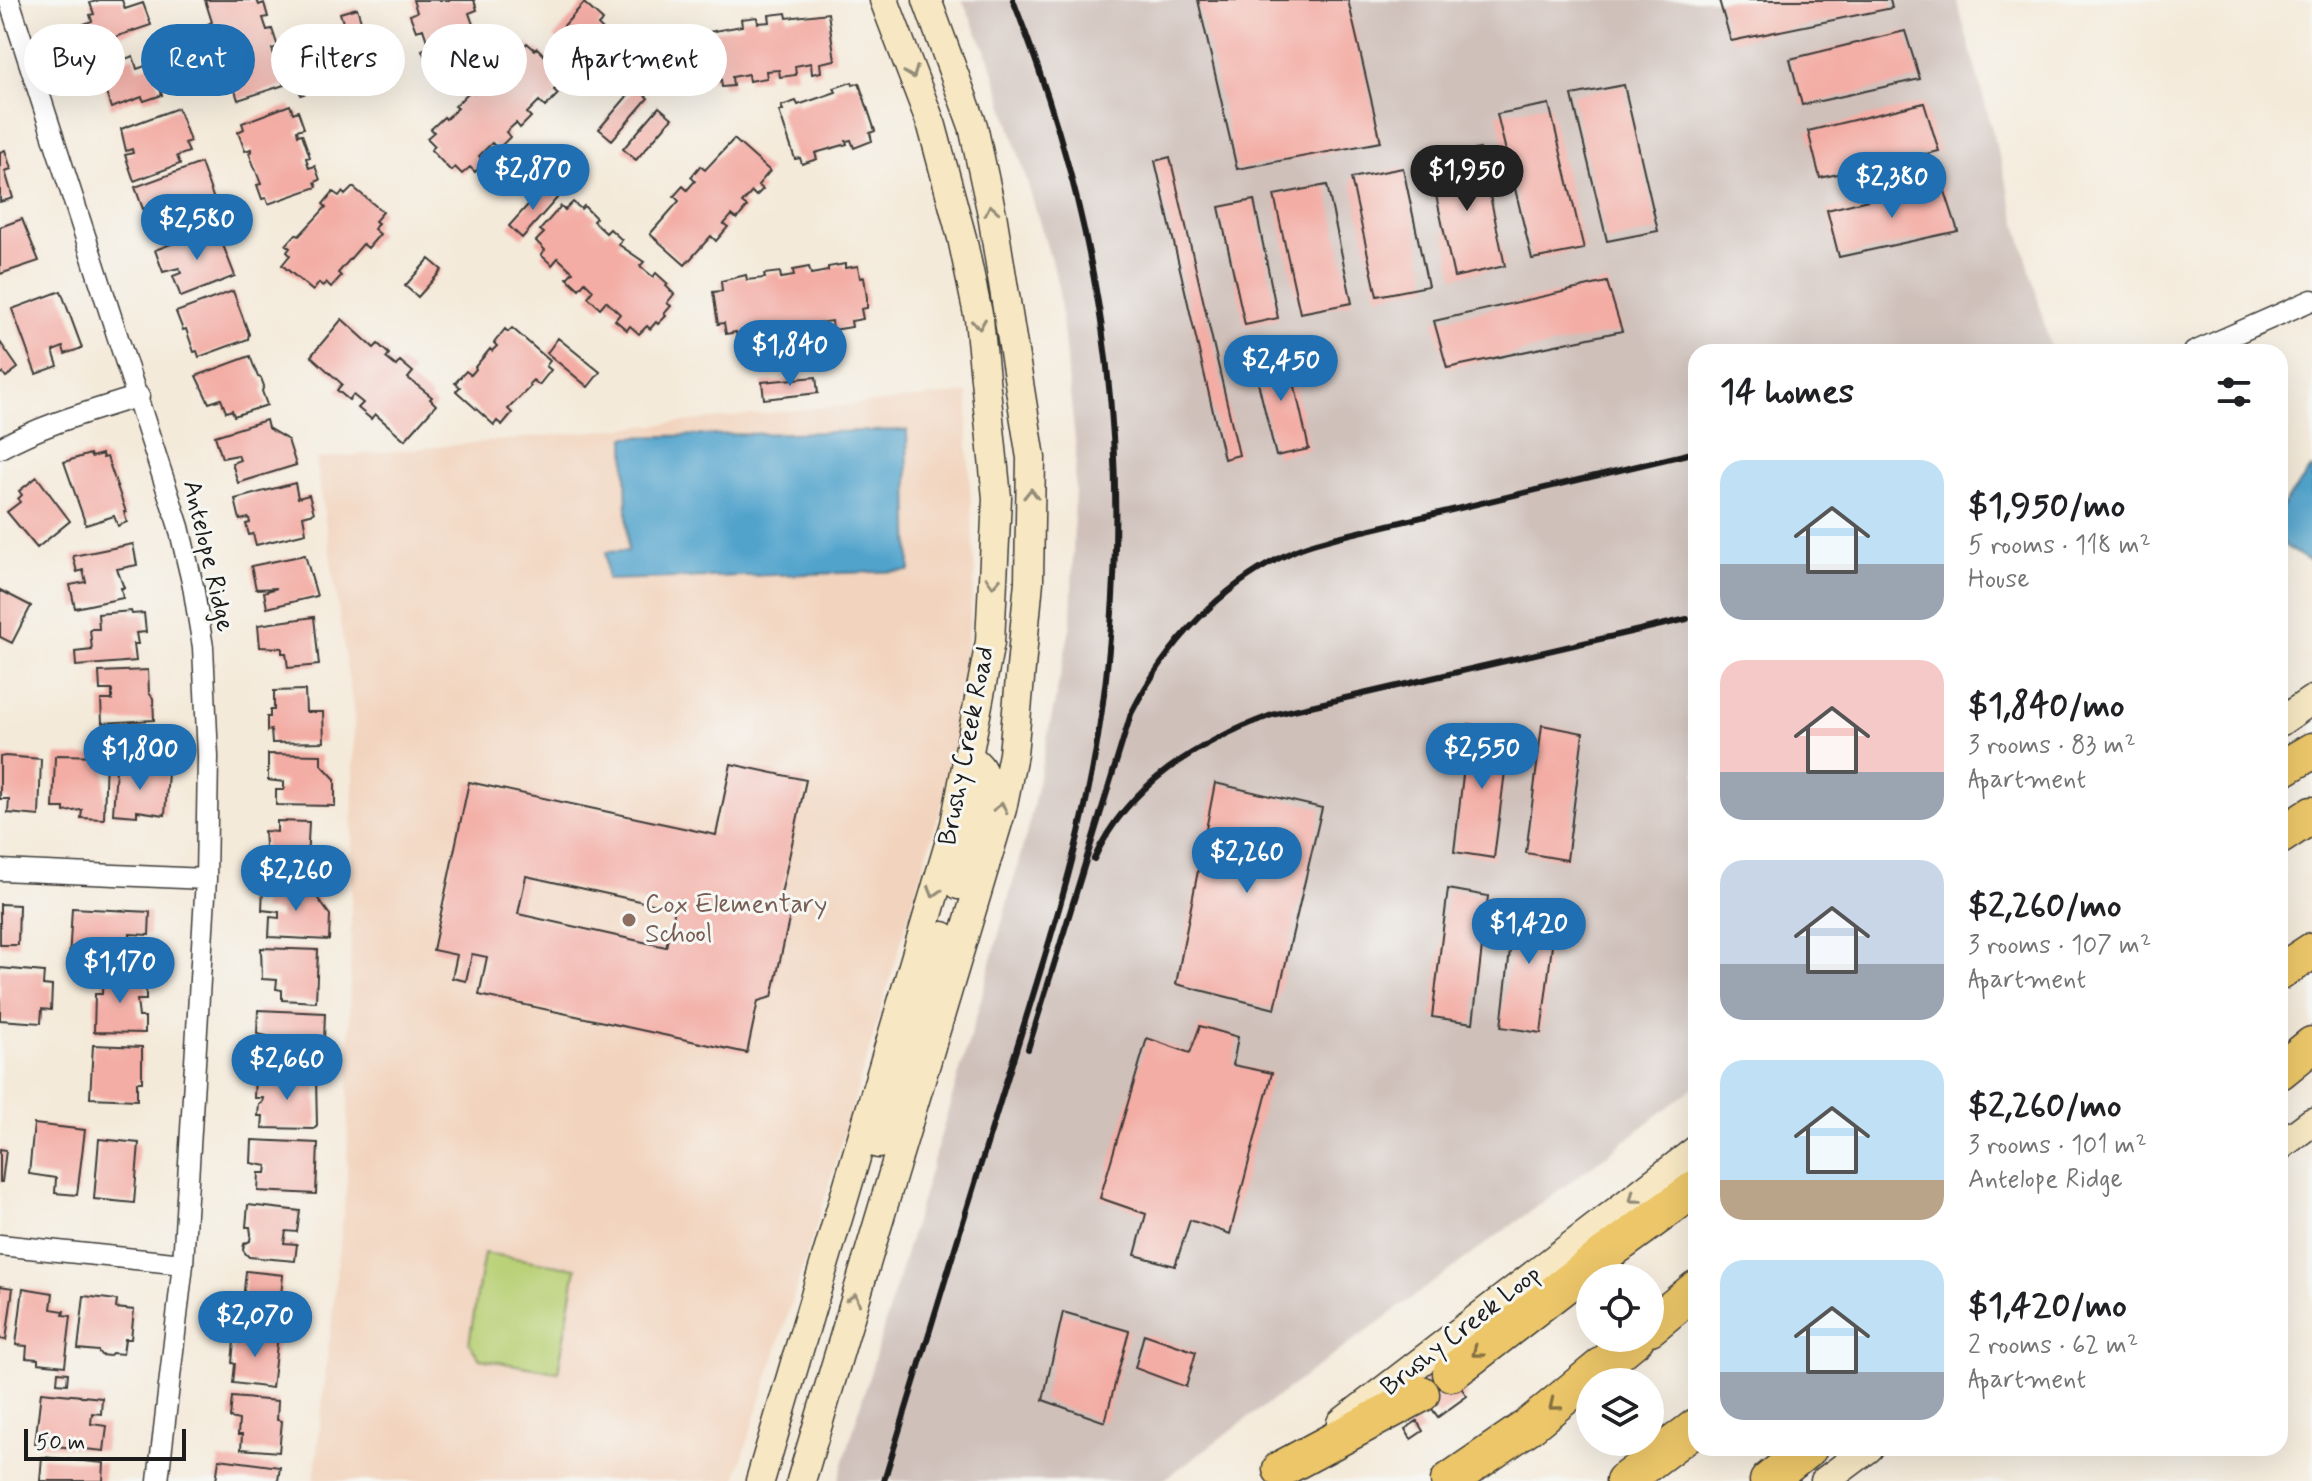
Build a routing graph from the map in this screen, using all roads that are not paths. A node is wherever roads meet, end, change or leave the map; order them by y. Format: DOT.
graph roads {
  1 [pos="9,0"];
  2 [pos="884,0"];
  3 [pos="927,0"];
  4 [pos="2312,300"];
  5 [pos="2212,344"];
  6 [pos="139,396"];
  7 [pos="0,448"];
  8 [pos="2312,700"];
  9 [pos="2288,716"];
  10 [pos="2312,751"];
  11 [pos="969,757"];
  12 [pos="2288,765"];
  13 [pos="2312,815"];
  14 [pos="2288,831"];
  15 [pos="0,870"];
  16 [pos="206,879"];
  17 [pos="2312,951"];
  18 [pos="2288,967"];
  19 [pos="2312,1045"];
  20 [pos="2288,1064"];
  21 [pos="2312,1122"];
  22 [pos="2288,1140"];
  23 [pos="1688,1156"];
  24 [pos="1688,1194"];
  25 [pos="0,1245"];
  26 [pos="183,1264"];
  27 [pos="1688,1296"];
  28 [pos="1664,1315"];
  29 [pos="1619,1352"];
  30 [pos="1451,1373"];
  31 [pos="831,1377"];
  32 [pos="1421,1394"];
  33 [pos="1688,1433"];
  34 [pos="1799,1456"];
  35 [pos="1858,1456"];
  36 [pos="1272,1475"];
  37 [pos="158,1481"];
  38 [pos="760,1481"];
  39 [pos="801,1481"];
  40 [pos="1449,1481"];
  41 [pos="1624,1481"];
  42 [pos="1768,1481"];
  43 [pos="1825,1481"];
  1 -- 6 [label="street, Antelope Ridge"];
  2 -- 11 [label="main road, Brushy Creek Road, one-way"];
  31 -- 3 [label="main road, Brushy Creek Road, one-way"];
  4 -- 5 [label="street"];
  6 -- 7 [label="street"];
  6 -- 16 [label="street, Antelope Ridge"];
  8 -- 9 [label="main road"];
  10 -- 12 [label="highway"];
  11 -- 31 [label="main road"];
  11 -- 38 [label="main road, Brushy Creek Road, one-way"];
  13 -- 14 [label="highway"];
  15 -- 16 [label="street"];
  16 -- 26 [label="street, Antelope Ridge"];
  17 -- 18 [label="highway"];
  19 -- 20 [label="highway"];
  21 -- 22 [label="main road"];
  23 -- 36 [label="main road, Brushy Creek Loop, one-way"];
  24 -- 30 [label="highway, one-way"];
  25 -- 26 [label="street"];
  26 -- 37 [label="street, Antelope Ridge"];
  27 -- 28 [label="highway"];
  29 -- 40 [label="highway, one-way"];
  31 -- 39 [label="main road, Brushy Creek Road"];
  32 -- 36 [label="highway"];
  33 -- 41 [label="highway"];
  34 -- 42 [label="highway"];
  35 -- 43 [label="main road"];
}
